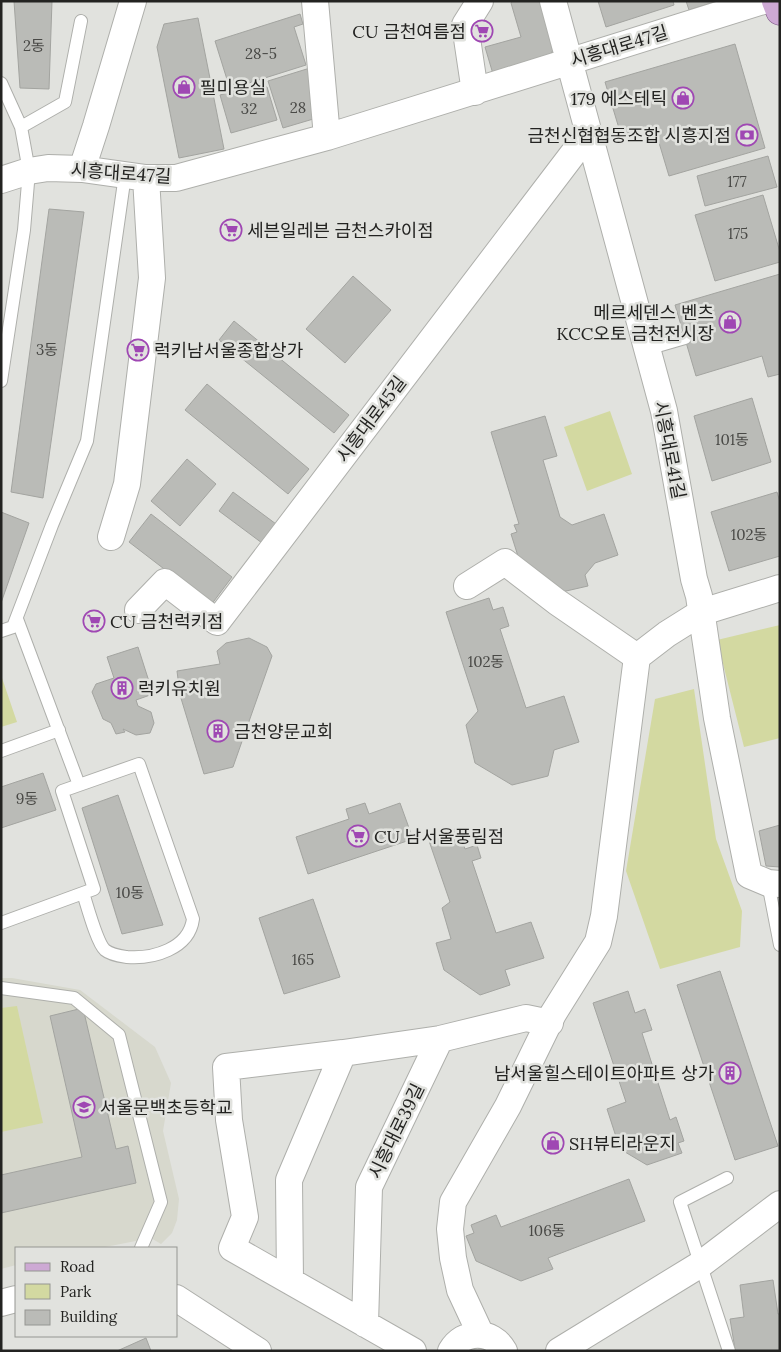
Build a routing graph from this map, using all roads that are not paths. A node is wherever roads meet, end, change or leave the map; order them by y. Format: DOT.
graph roads {
  1 [pos="132,1"];
  2 [pos="315,1"];
  3 [pos="480,1"];
  4 [pos="553,1"];
  5 [pos="763,1"];
  6 [pos="776,1"];
  7 [pos="780,11"];
  8 [pos="81,21"];
  9 [pos="569,62"];
  10 [pos="1,83"];
  11 [pos="475,92"];
  12 [pos="21,127"];
  13 [pos="588,134"];
  14 [pos="327,137"];
  15 [pos="82,170"];
  16 [pos="29,171"];
  17 [pos="136,177"];
  18 [pos="1,180"];
  19 [pos="685,338"];
  20 [pos="647,349"];
  21 [pos="1,381"];
  22 [pos="111,537"];
  23 [pos="467,586"];
  24 [pos="780,588"];
  25 [pos="138,610"];
  26 [pos="702,612"];
  27 [pos="17,619"];
  28 [pos="1,631"];
  29 [pos="637,657"];
  30 [pos="59,730"];
  31 [pos="1,750"];
  32 [pos="79,785"];
  33 [pos="774,883"];
  34 [pos="83,893"];
  35 [pos="1,923"];
  36 [pos="780,945"];
  37 [pos="1,988"];
  38 [pos="550,1023"];
  39 [pos="440,1039"];
  40 [pos="343,1053"];
  41 [pos="727,1178"];
  42 [pos="780,1204"];
  43 [pos="141,1247"];
  44 [pos="701,1264"];
  45 [pos="290,1281"];
  46 [pos="15,1299"];
  47 [pos="178,1299"];
  48 [pos="1,1303"];
  49 [pos="365,1324"];
  50 [pos="481,1334"];
  51 [pos="258,1351"];
  52 [pos="413,1351"];
  53 [pos="451,1351"];
  54 [pos="504,1351"];
  55 [pos="559,1351"];
  56 [pos="730,1351"];
  1 -- 15 [label="street"];
  2 -- 14 [label="street"];
  3 -- 11 [label="street"];
  4 -- 9 [label="street, 시흥대로41길"];
  5 -- 9 [label="street, 시흥대로47길"];
  6 -- 7 [label="main road"];
  8 -- 12 [label="lane"];
  9 -- 11 [label="street, 시흥대로47길"];
  9 -- 13 [label="street, 시흥대로41길"];
  10 -- 12 [label="lane"];
  11 -- 14 [label="street, 시흥대로47길"];
  12 -- 16 [label="lane"];
  13 -- 20 [label="street, 시흥대로41길"];
  13 -- 25 [label="street, 시흥대로45길"];
  14 -- 17 [label="street, 시흥대로47길"];
  15 -- 16 [label="street, 시흥대로47길"];
  15 -- 17 [label="street, 시흥대로47길"];
  16 -- 18 [label="street, 시흥대로47길"];
  16 -- 21 [label="lane"];
  17 -- 22 [label="street"];
  17 -- 27 [label="lane"];
  19 -- 20 [label="lane"];
  20 -- 26 [label="street, 시흥대로41길"];
  23 -- 29 [label="street"];
  24 -- 26 [label="street"];
  26 -- 29 [label="street"];
  26 -- 33 [label="street, 시흥대로41길"];
  27 -- 28 [label="lane"];
  27 -- 30 [label="lane"];
  29 -- 38 [label="street"];
  30 -- 31 [label="lane"];
  30 -- 32 [label="lane"];
  32 -- 34 [label="lane"];
  32 -- 34 [label="lane"];
  33 -- 36 [label="lane"];
  34 -- 35 [label="lane"];
  37 -- 43 [label="lane"];
  38 -- 39 [label="street"];
  38 -- 50 [label="street"];
  39 -- 40 [label="street"];
  39 -- 49 [label="street, 시흥대로39길"];
  40 -- 45 [label="street"];
  40 -- 45 [label="street"];
  41 -- 44 [label="lane"];
  42 -- 44 [label="street"];
  44 -- 55 [label="street"];
  44 -- 56 [label="lane"];
  45 -- 49 [label="street"];
  46 -- 48 [label="street"];
  47 -- 51 [label="street"];
  49 -- 52 [label="street"];
  50 -- 53 [label="street"];
  50 -- 54 [label="street"];
}
